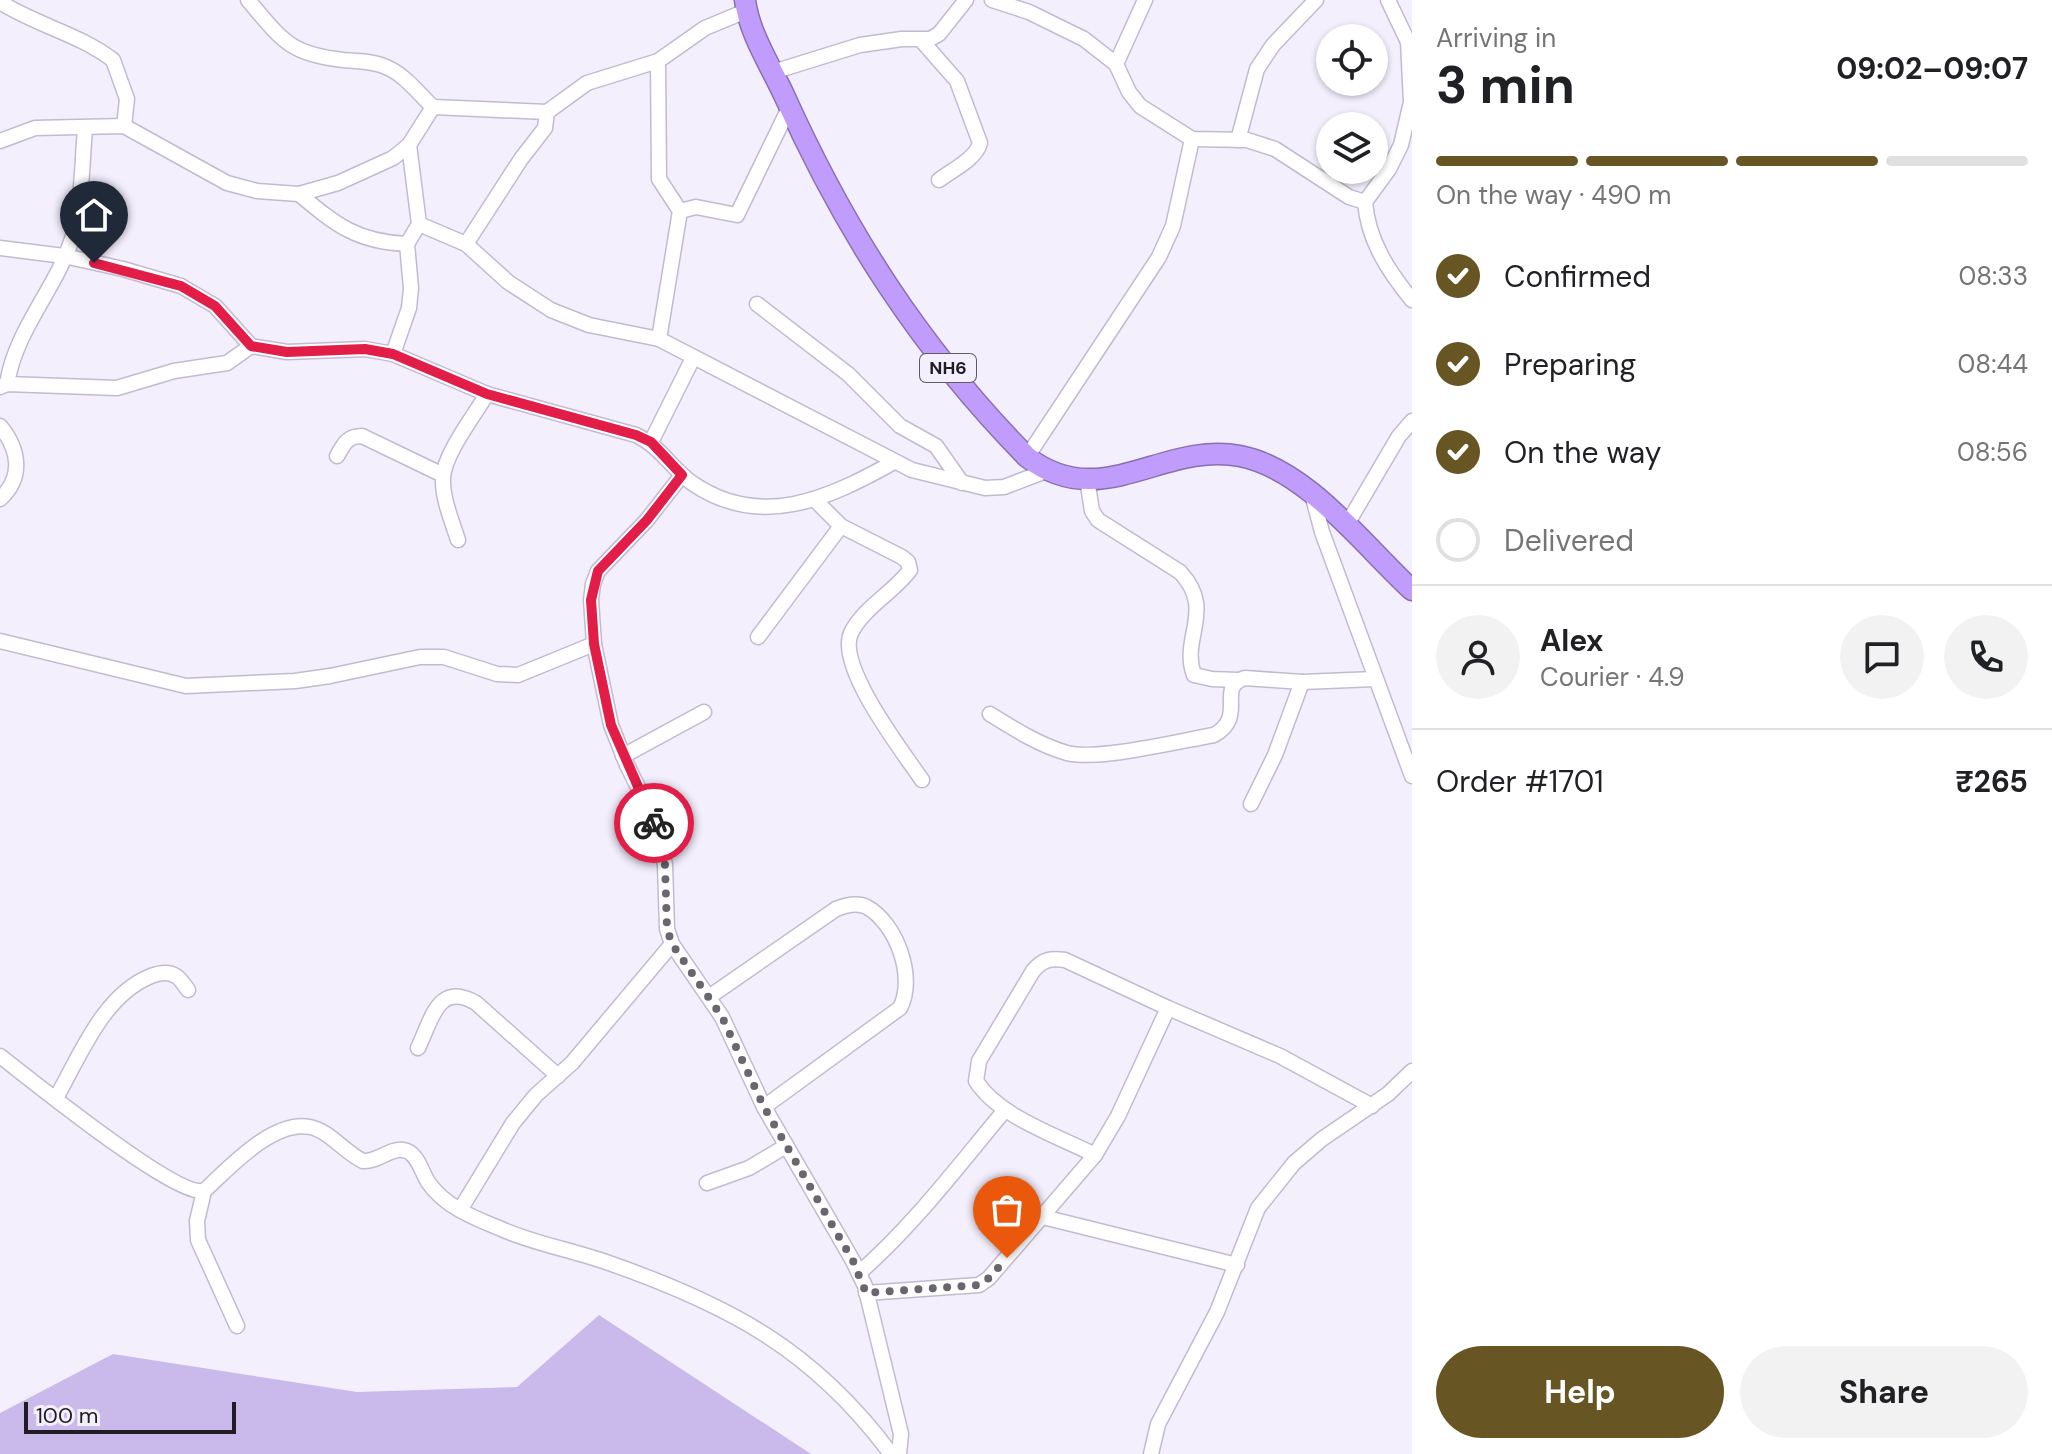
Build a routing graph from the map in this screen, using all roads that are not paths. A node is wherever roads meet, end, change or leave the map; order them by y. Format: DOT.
graph roads {
  1 [pos="248,0"];
  2 [pos="966,0"];
  3 [pos="992,0"];
  4 [pos="1145,0"];
  5 [pos="1316,0"];
  6 [pos="1388,0"];
  7 [pos="0,2"];
  8 [pos="746,6"];
  9 [pos="921,40"];
  10 [pos="658,61"];
  11 [pos="1116,64"];
  12 [pos="773,72"];
  13 [pos="433,107"];
  14 [pos="789,108"];
  15 [pos="547,112"];
  16 [pos="124,126"];
  17 [pos="85,129"];
  18 [pos="1192,139"];
  19 [pos="1238,140"];
  20 [pos="0,141"];
  21 [pos="409,145"];
  22 [pos="939,180"];
  23 [pos="299,194"];
  24 [pos="1365,202"];
  25 [pos="680,211"];
  26 [pos="419,224"];
  27 [pos="407,244"];
  28 [pos="466,244"];
  29 [pos="0,248"];
  30 [pos="64,256"];
  31 [pos="1412,300"];
  32 [pos="757,304"];
  33 [pos="659,339"];
  34 [pos="251,346"];
  35 [pos="393,354"];
  36 [pos="693,358"];
  37 [pos="3,386"];
  38 [pos="487,394"];
  39 [pos="1412,421"];
  40 [pos="0,426"];
  41 [pos="651,442"];
  42 [pos="337,456"];
  43 [pos="1027,457"];
  44 [pos="894,462"];
  45 [pos="1046,471"];
  46 [pos="443,475"];
  47 [pos="682,475"];
  48 [pos="1087,479"];
  49 [pos="962,483"];
  50 [pos="1312,493"];
  51 [pos="0,499"];
  52 [pos="814,499"];
  53 [pos="841,526"];
  54 [pos="1346,526"];
  55 [pos="458,540"];
  56 [pos="1412,590"];
  57 [pos="758,637"];
  58 [pos="0,641"];
  59 [pos="594,644"];
  60 [pos="1375,679"];
  61 [pos="1237,680"];
  62 [pos="1302,682"];
  63 [pos="704,712"];
  64 [pos="990,714"];
  65 [pos="623,756"];
  66 [pos="1412,776"];
  67 [pos="922,780"];
  68 [pos="1251,804"];
  69 [pos="672,944"];
  70 [pos="188,990"];
  71 [pos="709,997"];
  72 [pos="1168,1008"];
  73 [pos="418,1048"];
  74 [pos="0,1056"];
  75 [pos="1412,1071"];
  76 [pos="558,1076"];
  77 [pos="56,1098"];
  78 [pos="1372,1106"];
  79 [pos="764,1107"];
  80 [pos="1005,1110"];
  81 [pos="786,1146"];
  82 [pos="1095,1155"];
  83 [pos="707,1183"];
  84 [pos="204,1191"];
  85 [pos="460,1210"];
  86 [pos="1043,1217"];
  87 [pos="1237,1265"];
  88 [pos="859,1273"];
  89 [pos="866,1293"];
  90 [pos="237,1326"];
  91 [pos="891,1454"];
  92 [pos="899,1454"];
  93 [pos="1151,1454"];
  1 -- 13 [label="street"];
  2 -- 9 [label="street"];
  3 -- 11 [label="street"];
  4 -- 11 [label="street"];
  5 -- 19 [label="street"];
  6 -- 24 [label="street"];
  7 -- 16 [label="street"];
  8 -- 10 [label="street"];
  8 -- 12 [label="highway, NH6"];
  9 -- 12 [label="street"];
  9 -- 22 [label="street"];
  10 -- 15 [label="street"];
  10 -- 25 [label="street"];
  11 -- 18 [label="street"];
  12 -- 14 [label="highway, NH6"];
  13 -- 15 [label="street"];
  13 -- 21 [label="street"];
  14 -- 25 [label="street"];
  14 -- 43 [label="highway, NH6"];
  15 -- 28 [label="street"];
  16 -- 17 [label="street"];
  16 -- 23 [label="street"];
  17 -- 20 [label="street"];
  17 -- 30 [label="street"];
  18 -- 19 [label="street"];
  18 -- 43 [label="street"];
  19 -- 24 [label="street"];
  21 -- 23 [label="street"];
  21 -- 26 [label="street"];
  23 -- 27 [label="street"];
  24 -- 31 [label="street"];
  25 -- 33 [label="street"];
  26 -- 27 [label="street"];
  26 -- 28 [label="street"];
  27 -- 35 [label="street"];
  28 -- 33 [label="street"];
  29 -- 30 [label="street"];
  30 -- 34 [label="street"];
  30 -- 37 [label="street"];
  32 -- 49 [label="street"];
  33 -- 36 [label="street"];
  34 -- 35 [label="street"];
  34 -- 37 [label="street"];
  35 -- 38 [label="street"];
  36 -- 41 [label="street"];
  36 -- 44 [label="street"];
  38 -- 41 [label="street"];
  38 -- 46 [label="street"];
  39 -- 54 [label="street"];
  40 -- 51 [label="street"];
  41 -- 47 [label="street"];
  42 -- 46 [label="street"];
  43 -- 45 [label="highway, NH6"];
  44 -- 49 [label="street"];
  44 -- 52 [label="street"];
  45 -- 48 [label="highway, NH6"];
  45 -- 49 [label="street"];
  46 -- 55 [label="street"];
  47 -- 52 [label="street"];
  47 -- 59 [label="street"];
  48 -- 50 [label="highway, NH6"];
  48 -- 61 [label="street"];
  50 -- 54 [label="highway, NH6"];
  50 -- 60 [label="street"];
  52 -- 53 [label="street"];
  53 -- 57 [label="street"];
  53 -- 67 [label="street"];
  54 -- 56 [label="highway, NH6"];
  58 -- 59 [label="street"];
  59 -- 65 [label="street"];
  60 -- 62 [label="street"];
  60 -- 66 [label="street"];
  61 -- 62 [label="street"];
  61 -- 64 [label="street"];
  62 -- 68 [label="street"];
  63 -- 65 [label="street"];
  65 -- 69 [label="street"];
  69 -- 71 [label="street"];
  69 -- 76 [label="street"];
  70 -- 77 [label="street"];
  71 -- 79 [label="street"];
  71 -- 79 [label="street"];
  72 -- 78 [label="street"];
  72 -- 80 [label="street"];
  72 -- 82 [label="street"];
  73 -- 76 [label="street"];
  74 -- 77 [label="street"];
  75 -- 78 [label="street"];
  76 -- 85 [label="street"];
  77 -- 84 [label="street"];
  78 -- 87 [label="street"];
  79 -- 81 [label="street"];
  80 -- 82 [label="street"];
  80 -- 88 [label="street"];
  81 -- 83 [label="street"];
  81 -- 88 [label="street"];
  82 -- 86 [label="street"];
  84 -- 85 [label="street"];
  84 -- 90 [label="street"];
  85 -- 91 [label="street"];
  86 -- 87 [label="street"];
  86 -- 89 [label="street"];
  87 -- 93 [label="street"];
  88 -- 89 [label="street"];
  89 -- 92 [label="street"];
}
